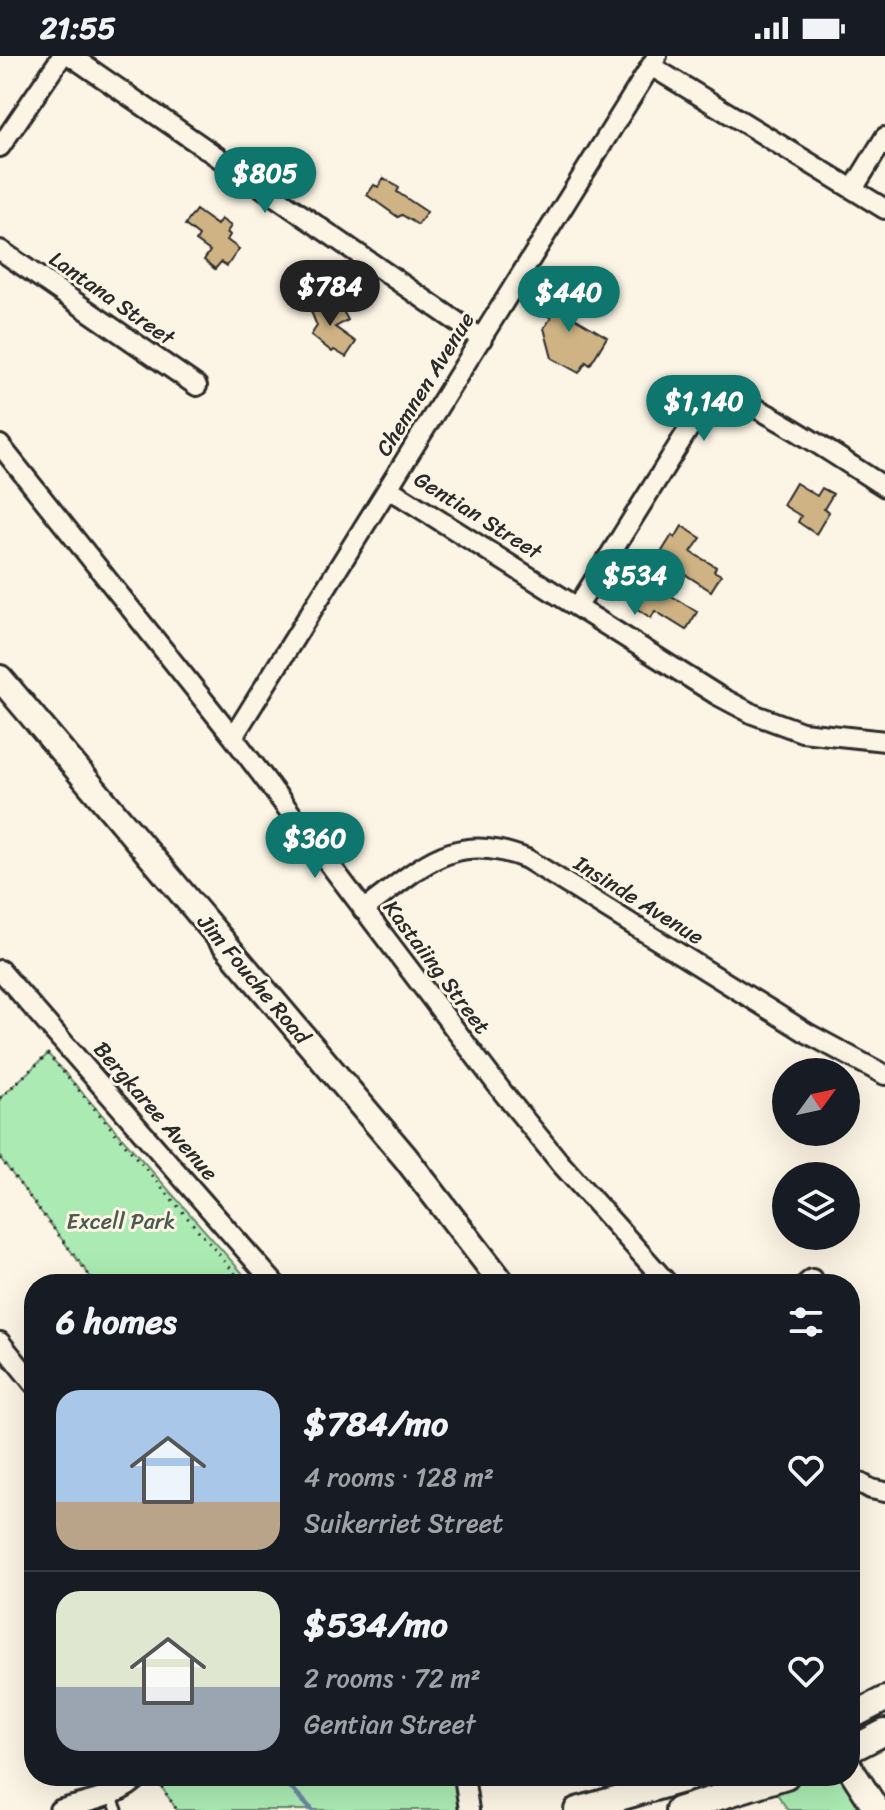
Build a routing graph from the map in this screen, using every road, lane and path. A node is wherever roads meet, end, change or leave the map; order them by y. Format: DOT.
graph roads {
  1 [pos="62,56"];
  2 [pos="71,56"];
  3 [pos="654,61"];
  4 [pos="885,137"];
  5 [pos="0,147"];
  6 [pos="853,189"];
  7 [pos="885,209"];
  8 [pos="0,250"];
  9 [pos="482,339"];
  10 [pos="197,386"];
  11 [pos="0,445"];
  12 [pos="885,487"];
  13 [pos="388,488"];
  14 [pos="578,606"];
  15 [pos="0,678"];
  16 [pos="233,737"];
  17 [pos="885,741"];
  18 [pos="363,910"];
  19 [pos="0,970"];
  20 [pos="885,1075"];
  21 [pos="0,1098"];
  22 [pos="0,1158"];
  23 [pos="88,1274"];
  24 [pos="235,1274"];
  25 [pos="266,1274"];
  26 [pos="495,1274"];
  27 [pos="659,1274"];
  28 [pos="0,1342"];
  29 [pos="24,1372"];
  30 [pos="860,1483"];
  31 [pos="885,1492"];
  32 [pos="885,1699"];
  33 [pos="860,1712"];
  34 [pos="885,1732"];
  35 [pos="860,1745"];
  36 [pos="860,1784"];
  37 [pos="131,1786"];
  38 [pos="161,1786"];
  39 [pos="465,1786"];
  40 [pos="661,1786"];
  41 [pos="754,1786"];
  42 [pos="113,1802"];
  43 [pos="59,1810"];
  44 [pos="177,1810"];
  45 [pos="469,1810"];
  46 [pos="577,1810"];
  47 [pos="678,1810"];
  48 [pos="877,1810"];
  1 -- 5 [label="street"];
  2 -- 9 [label="street"];
  3 -- 6 [label="street"];
  3 -- 9 [label="street, Chemnen Avenue"];
  4 -- 6 [label="street"];
  6 -- 7 [label="street"];
  8 -- 10 [label="street, Lantana Street"];
  9 -- 13 [label="street, Chemnen Avenue"];
  11 -- 16 [label="street, Kastaiing Street"];
  12 -- 14 [label="street"];
  13 -- 14 [label="street, Gentian Street"];
  13 -- 16 [label="street, Chemnen Avenue"];
  14 -- 17 [label="street, Gentian Street"];
  15 -- 26 [label="street, Jim Fouche Road"];
  16 -- 18 [label="street, Kastaiing Street"];
  18 -- 20 [label="street, Insinde Avenue"];
  18 -- 27 [label="street, Kastaiing Street"];
  19 -- 25 [label="street, Bergkaree Avenue"];
  21 -- 24 [label="path"];
  22 -- 23 [label="path"];
  28 -- 29 [label="street"];
  30 -- 31 [label="street"];
  32 -- 33 [label="street"];
  34 -- 35 [label="street"];
  36 -- 48 [label="street"];
  37 -- 42 [label="street"];
  38 -- 44 [label="path"];
  39 -- 45 [label="street"];
  40 -- 46 [label="street"];
  41 -- 47 [label="street"];
  42 -- 43 [label="street"];
}
